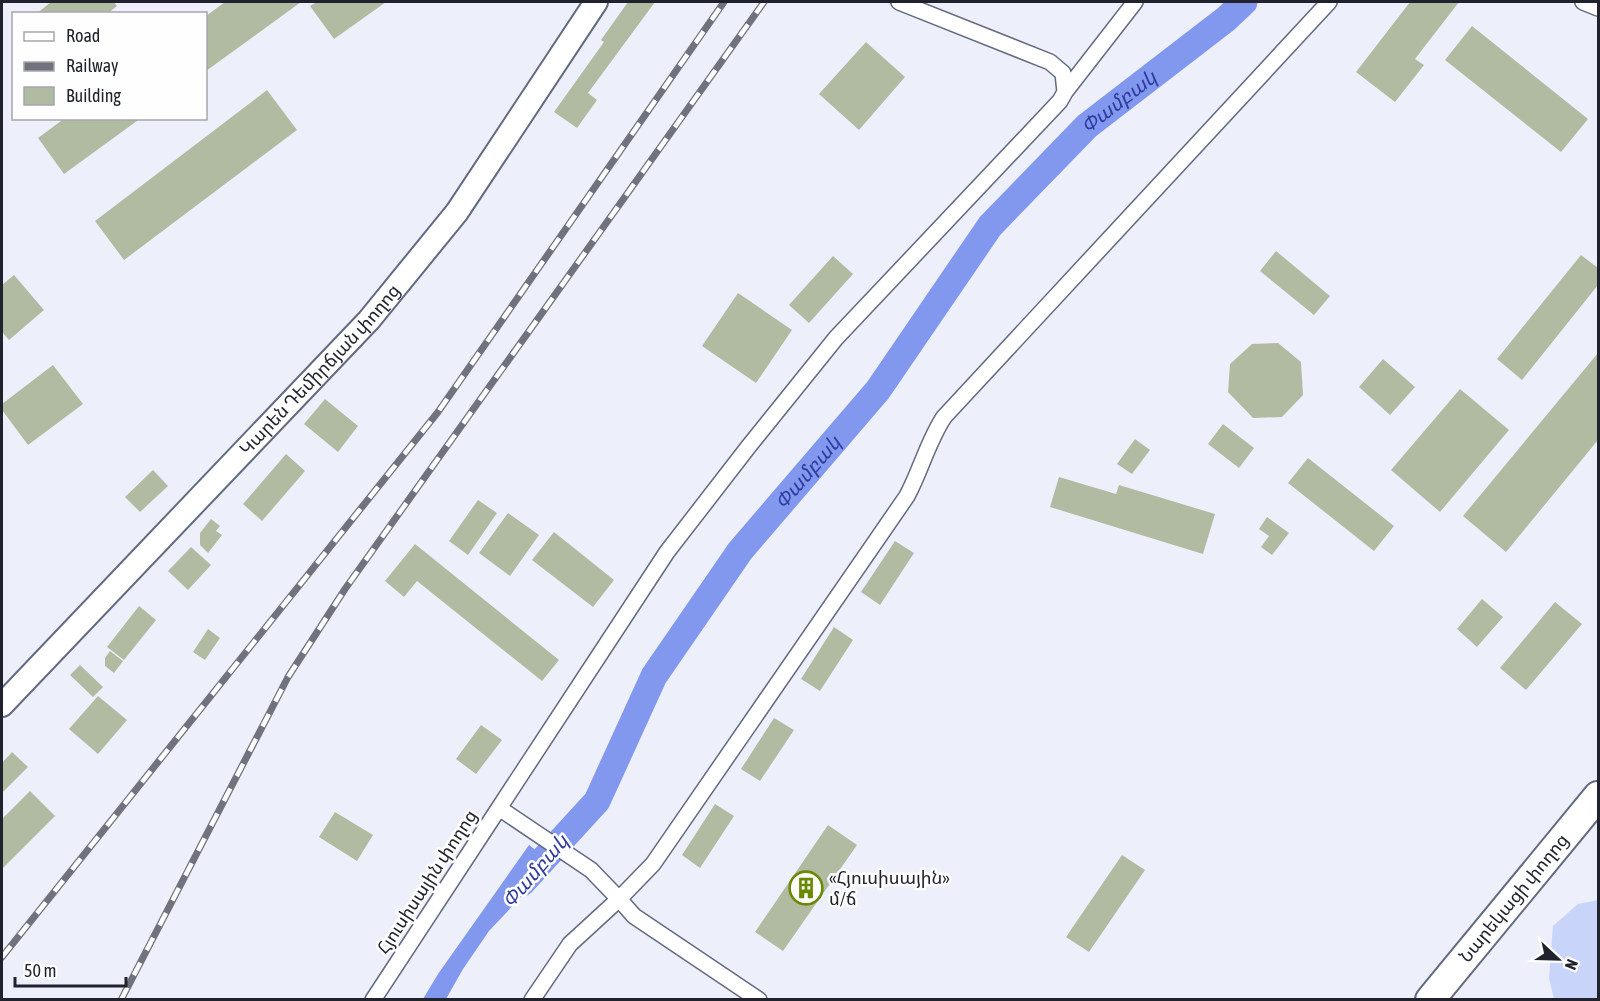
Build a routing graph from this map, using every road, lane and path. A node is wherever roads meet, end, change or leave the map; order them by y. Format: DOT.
graph roads {
  1 [pos="596,2"];
  2 [pos="899,2"];
  3 [pos="1135,2"];
  4 [pos="1329,2"];
  5 [pos="1583,2"];
  6 [pos="1599,8"];
  7 [pos="1065,92"];
  8 [pos="2,705"];
  9 [pos="1599,796"];
  10 [pos="499,808"];
  11 [pos="619,899"];
  12 [pos="374,999"];
  13 [pos="532,999"];
  14 [pos="759,999"];
  15 [pos="1430,999"];
  1 -- 8 [label="main road, Կարեն Դեմիրճյան փողոց"];
  2 -- 7 [label="street"];
  3 -- 7 [label="street"];
  4 -- 11 [label="street"];
  5 -- 6 [label="street"];
  7 -- 10 [label="street"];
  9 -- 15 [label="highway, Նարեկացի փողոց"];
  10 -- 11 [label="street, Հյուսիսային փողոց"];
  10 -- 12 [label="street, Հյուսիսային փողոց"];
  11 -- 13 [label="street"];
  11 -- 14 [label="street, Հյուսիսային փողոց"];
}
